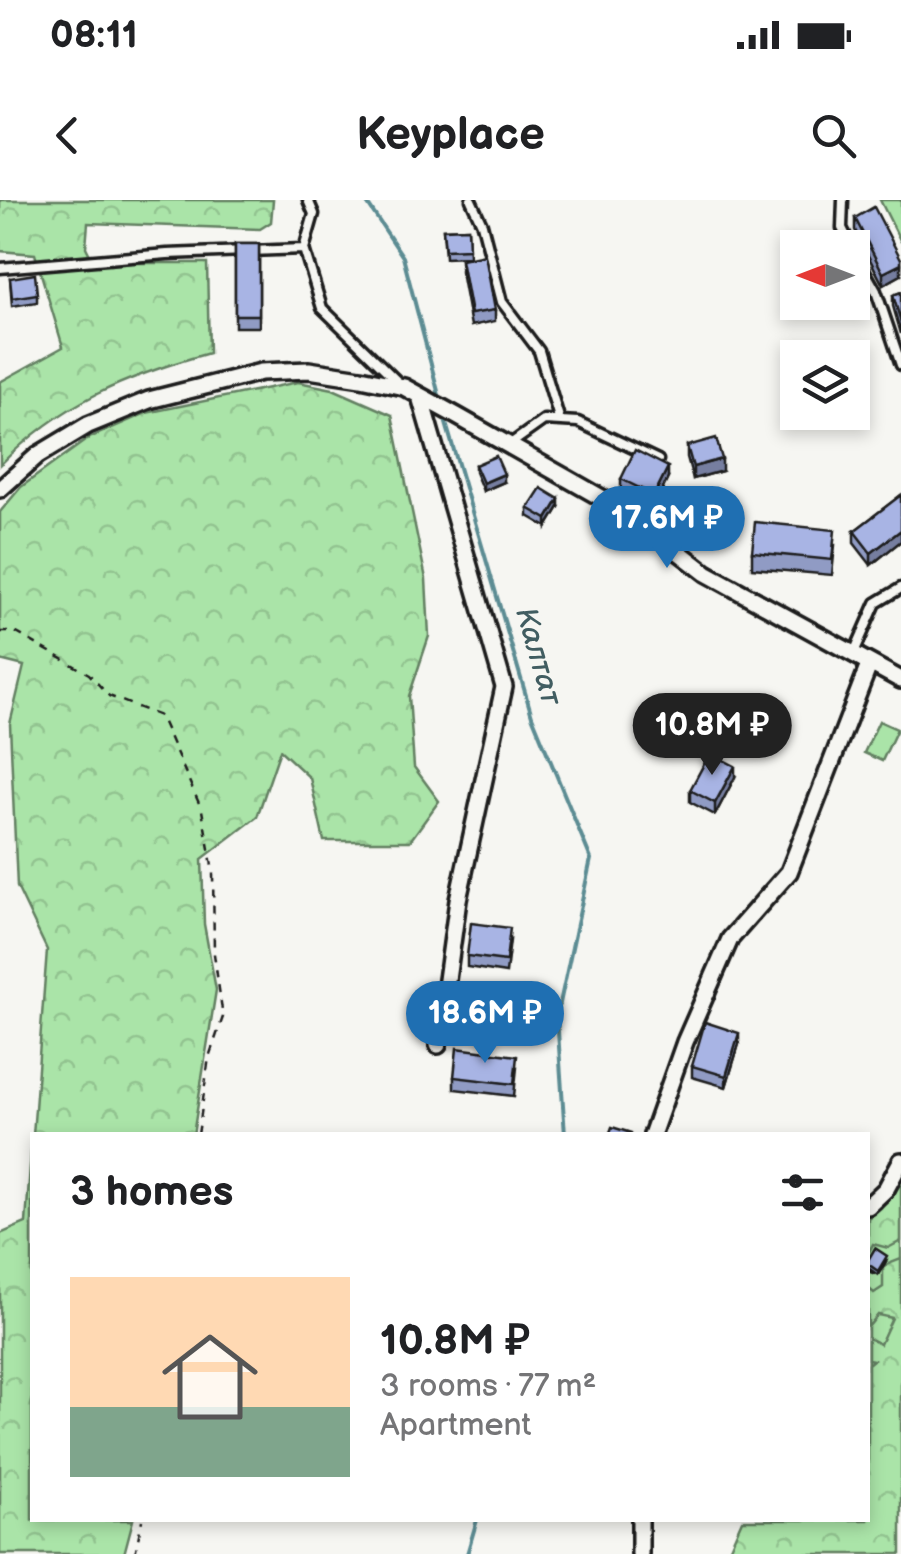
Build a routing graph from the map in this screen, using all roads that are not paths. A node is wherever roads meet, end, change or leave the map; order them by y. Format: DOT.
graph roads {
  1 [pos="308,200"];
  2 [pos="470,200"];
  3 [pos="843,200"];
  4 [pos="843,230"];
  5 [pos="304,250"];
  6 [pos="0,268"];
  7 [pos="870,280"];
  8 [pos="901,365"];
  9 [pos="404,387"];
  10 [pos="425,401"];
  11 [pos="560,421"];
  12 [pos="509,446"];
  13 [pos="658,460"];
  14 [pos="0,489"];
  15 [pos="901,588"];
  16 [pos="852,655"];
  17 [pos="870,664"];
  18 [pos="901,680"];
  19 [pos="438,1045"];
  20 [pos="653,1132"];
  21 [pos="901,1161"];
  22 [pos="870,1204"];
  23 [pos="640,1522"];
  24 [pos="640,1554"];
  1 -- 5 [label="lane"];
  2 -- 11 [label="lane"];
  3 -- 4 [label="lane"];
  5 -- 6 [label="lane"];
  5 -- 9 [label="lane"];
  7 -- 8 [label="lane"];
  9 -- 10 [label="street"];
  9 -- 14 [label="street"];
  10 -- 12 [label="street"];
  10 -- 19 [label="street"];
  11 -- 12 [label="lane"];
  11 -- 13 [label="lane"];
  12 -- 16 [label="street"];
  15 -- 16 [label="lane"];
  16 -- 17 [label="street"];
  17 -- 18 [label="street"];
  17 -- 20 [label="street"];
  21 -- 22 [label="street"];
  23 -- 24 [label="street"];
}
